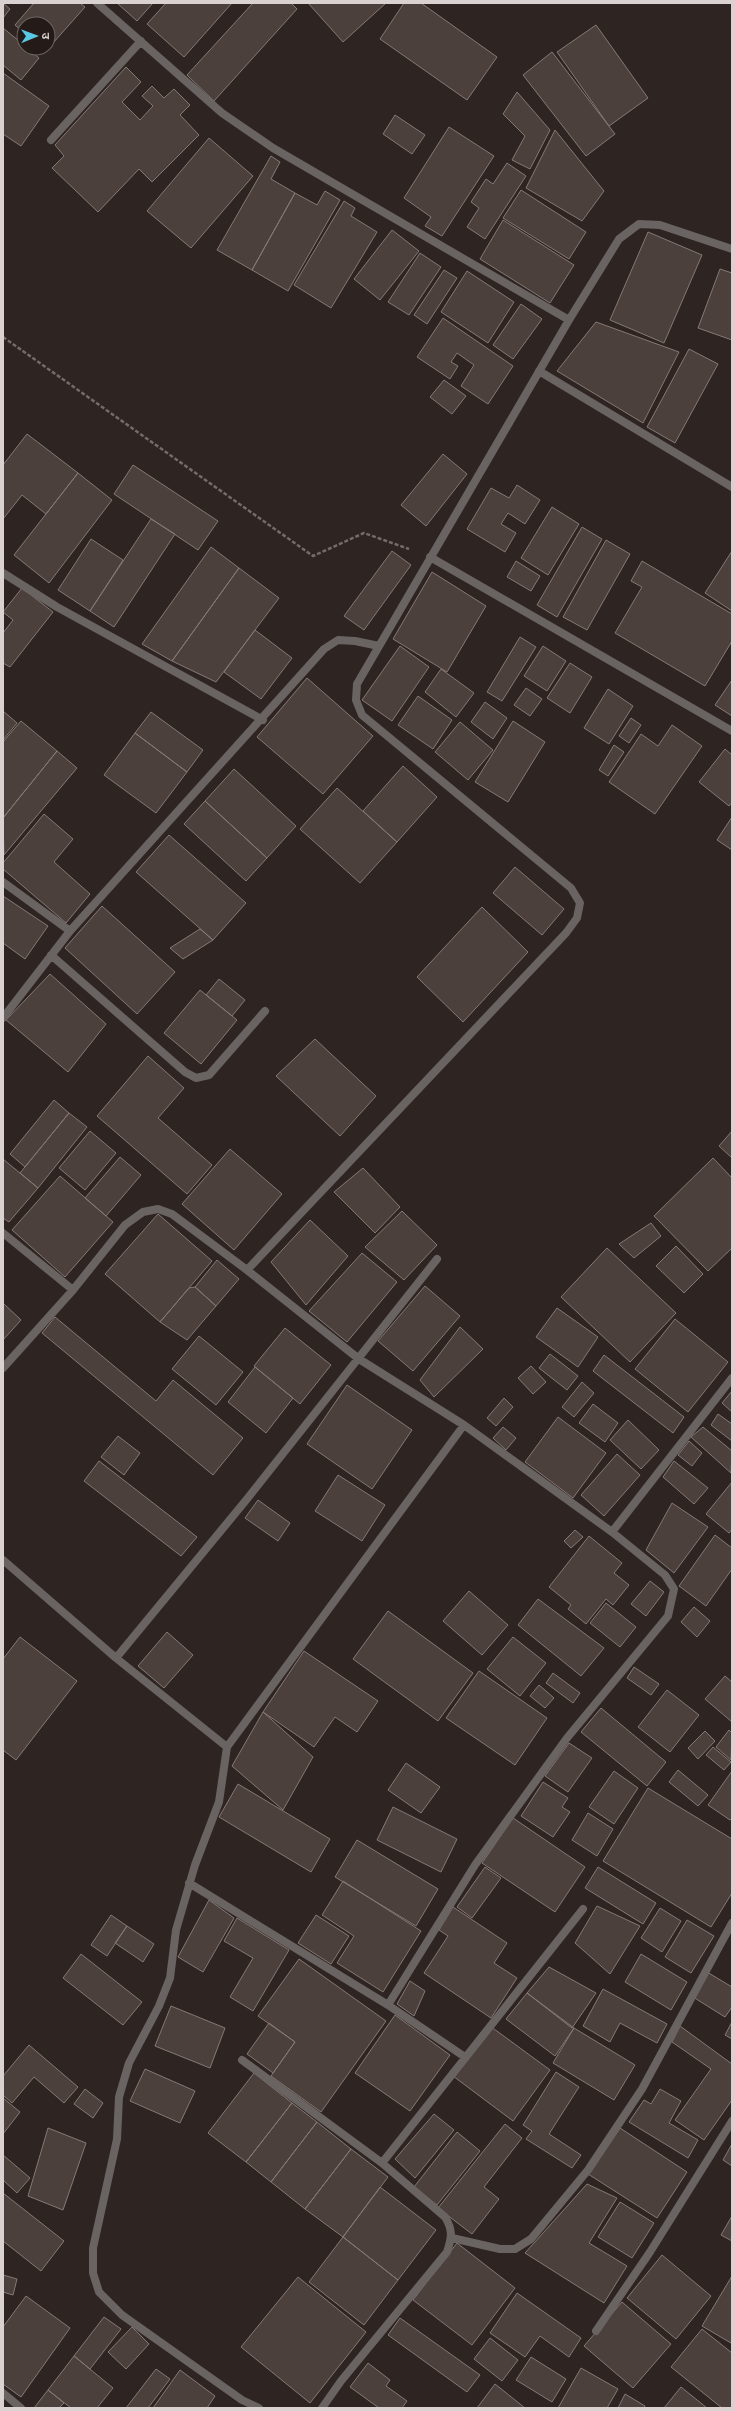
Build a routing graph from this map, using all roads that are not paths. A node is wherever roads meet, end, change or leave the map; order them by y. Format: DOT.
graph roads {
  1 [pos="97,3"];
  2 [pos="141,41"];
  3 [pos="51,140"];
  4 [pos="732,249"];
  5 [pos="569,320"];
  6 [pos="539,370"];
  7 [pos="732,487"];
  8 [pos="430,557"];
  9 [pos="3,573"];
  10 [pos="379,646"];
  11 [pos="262,720"];
  12 [pos="732,731"];
  13 [pos="3,882"];
  14 [pos="70,931"];
  15 [pos="51,955"];
  16 [pos="265,1011"];
  17 [pos="3,1018"];
  18 [pos="3,1233"];
  19 [pos="437,1259"];
  20 [pos="247,1270"];
  21 [pos="73,1290"];
  22 [pos="359,1359"];
  23 [pos="3,1368"];
  24 [pos="732,1378"];
  25 [pos="464,1425"];
  26 [pos="612,1532"];
  27 [pos="3,1560"];
  28 [pos="116,1658"];
  29 [pos="227,1747"];
  30 [pos="190,1883"];
  31 [pos="583,1909"];
  32 [pos="731,1925"];
  33 [pos="388,2005"];
  34 [pos="465,2057"];
  35 [pos="242,2060"];
  36 [pos="732,2121"];
  37 [pos="382,2163"];
  38 [pos="452,2238"];
  39 [pos="596,2331"];
  40 [pos="3,2393"];
  41 [pos="21,2408"];
  42 [pos="259,2408"];
  43 [pos="322,2408"];
  1 -- 2 [label="street"];
  2 -- 3 [label="street"];
  2 -- 5 [label="street"];
  4 -- 5 [label="street"];
  5 -- 6 [label="street"];
  6 -- 7 [label="street"];
  6 -- 8 [label="street"];
  8 -- 10 [label="street"];
  8 -- 12 [label="street"];
  9 -- 11 [label="street"];
  10 -- 11 [label="street"];
  10 -- 20 [label="street"];
  11 -- 14 [label="street"];
  13 -- 14 [label="street"];
  14 -- 15 [label="street"];
  15 -- 16 [label="street"];
  15 -- 17 [label="street"];
  18 -- 21 [label="street"];
  19 -- 22 [label="street"];
  20 -- 21 [label="street"];
  20 -- 22 [label="street"];
  21 -- 23 [label="street"];
  22 -- 25 [label="street"];
  22 -- 28 [label="street"];
  24 -- 26 [label="street"];
  25 -- 26 [label="street"];
  25 -- 29 [label="street"];
  26 -- 33 [label="street"];
  27 -- 28 [label="street"];
  28 -- 29 [label="street"];
  29 -- 30 [label="street"];
  30 -- 33 [label="street"];
  30 -- 42 [label="street"];
  31 -- 34 [label="street"];
  32 -- 38 [label="street"];
  33 -- 34 [label="street"];
  34 -- 37 [label="street"];
  35 -- 37 [label="street"];
  36 -- 39 [label="street"];
  37 -- 38 [label="street"];
  38 -- 43 [label="street"];
  40 -- 41 [label="street"];
}
